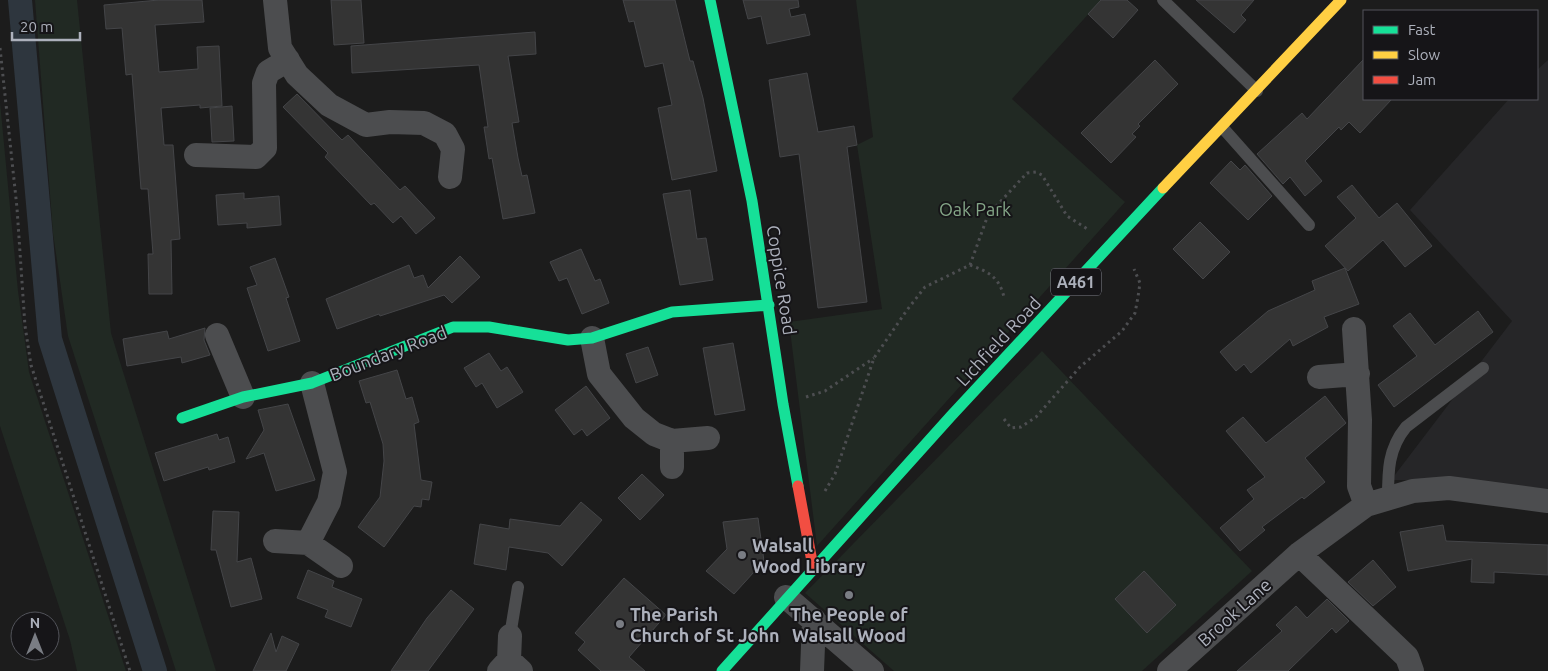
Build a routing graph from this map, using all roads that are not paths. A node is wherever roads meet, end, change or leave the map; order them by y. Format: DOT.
graph roads {
  1 [pos="275,0"];
  2 [pos="710,0"];
  3 [pos="1163,0"];
  4 [pos="1341,0"];
  5 [pos="288,60"];
  6 [pos="1257,91"];
  7 [pos="1222,127"];
  8 [pos="196,155"];
  9 [pos="450,177"];
  10 [pos="1309,225"];
  11 [pos="769,305"];
  12 [pos="1354,329"];
  13 [pos="217,334"];
  14 [pos="592,338"];
  15 [pos="1483,368"];
  16 [pos="1358,374"];
  17 [pos="1319,376"];
  18 [pos="312,383"];
  19 [pos="243,397"];
  20 [pos="182,418"];
  21 [pos="708,438"];
  22 [pos="672,440"];
  23 [pos="672,467"];
  24 [pos="1377,501"];
  25 [pos="1548,501"];
  26 [pos="275,541"];
  27 [pos="308,543"];
  28 [pos="1299,554"];
  29 [pos="341,566"];
  30 [pos="813,567"];
  31 [pos="518,587"];
  32 [pos="786,597"];
  33 [pos="814,620"];
  34 [pos="510,636"];
  35 [pos="509,667"];
  36 [pos="722,671"];
  37 [pos="812,671"];
  38 [pos="872,671"];
  39 [pos="1168,671"];
  40 [pos="1412,671"];
  1 -- 5 [label="street"];
  2 -- 11 [label="main road, Coppice Road"];
  3 -- 6 [label="lane"];
  4 -- 6 [label="main road, Lichfield Road / A461"];
  5 -- 8 [label="street"];
  5 -- 9 [label="street"];
  6 -- 7 [label="main road, Lichfield Road / A461"];
  7 -- 10 [label="lane"];
  7 -- 30 [label="main road, Lichfield Road / A461"];
  11 -- 14 [label="main road, Boundary Road"];
  11 -- 30 [label="main road, Coppice Road"];
  12 -- 16 [label="street"];
  13 -- 19 [label="street"];
  14 -- 18 [label="main road, Boundary Road"];
  14 -- 22 [label="street"];
  15 -- 24 [label="lane"];
  16 -- 17 [label="street"];
  16 -- 24 [label="street"];
  18 -- 19 [label="main road, Boundary Road"];
  18 -- 27 [label="street"];
  19 -- 20 [label="main road, Boundary Road"];
  21 -- 22 [label="street"];
  22 -- 23 [label="street"];
  24 -- 25 [label="street, Brook Lane"];
  24 -- 28 [label="street, Brook Lane"];
  26 -- 27 [label="street"];
  27 -- 29 [label="street"];
  28 -- 39 [label="street, Brook Lane"];
  28 -- 40 [label="street"];
  30 -- 32 [label="main road, Lichfield Road / A461"];
  31 -- 34 [label="lane"];
  32 -- 33 [label="street"];
  32 -- 36 [label="main road, A461"];
  33 -- 37 [label="street"];
  33 -- 38 [label="street"];
  34 -- 35 [label="street"];
}
